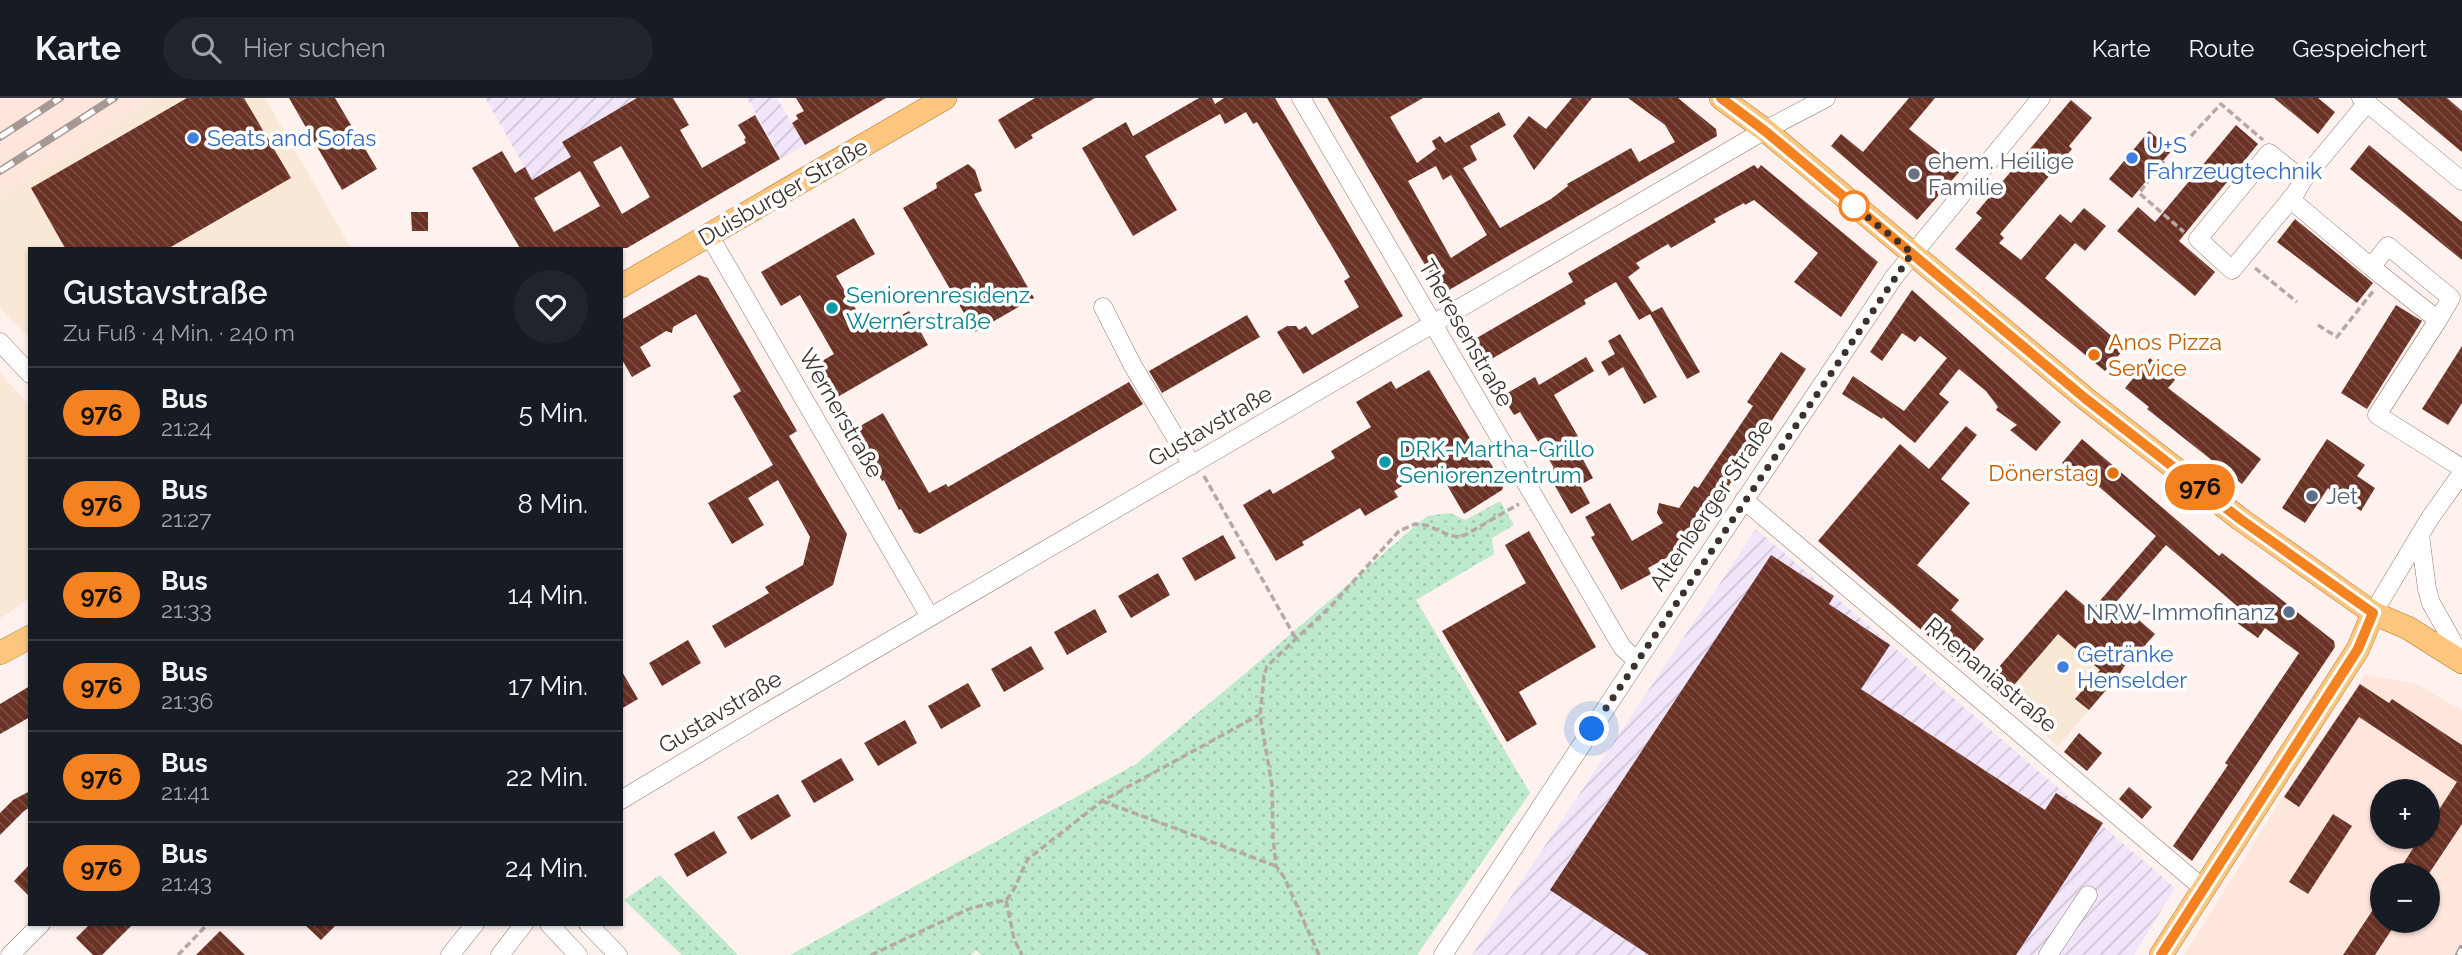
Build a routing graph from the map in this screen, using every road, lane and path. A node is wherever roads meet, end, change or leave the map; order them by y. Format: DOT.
graph roads {
  1 [pos="945,98"];
  2 [pos="1301,98"];
  3 [pos="1721,98"];
  4 [pos="1826,98"];
  5 [pos="2041,98"];
  6 [pos="2364,101"];
  7 [pos="1765,131"];
  8 [pos="2191,136"];
  9 [pos="2269,153"];
  10 [pos="2164,161"];
  11 [pos="2303,180"];
  12 [pos="2462,181"];
  13 [pos="2290,200"];
  14 [pos="709,235"];
  15 [pos="2198,239"];
  16 [pos="1912,253"];
  17 [pos="2242,258"];
  18 [pos="2377,272"];
  19 [pos="623,285"];
  20 [pos="2297,302"];
  21 [pos="1103,307"];
  22 [pos="2438,320"];
  23 [pos="1432,324"];
  24 [pos="2318,325"];
  25 [pos="0,342"];
  26 [pos="28,372"];
  27 [pos="1194,463"];
  28 [pos="2462,471"];
  29 [pos="1533,495"];
  30 [pos="1744,500"];
  31 [pos="2420,535"];
  32 [pos="2373,613"];
  33 [pos="930,617"];
  34 [pos="28,637"];
  35 [pos="1297,639"];
  36 [pos="0,653"];
  37 [pos="2462,660"];
  38 [pos="1637,661"];
  39 [pos="1259,715"];
  40 [pos="623,799"];
  41 [pos="1102,801"];
  42 [pos="1276,866"];
  43 [pos="2204,889"];
  44 [pos="2088,895"];
  45 [pos="1006,900"];
  46 [pos="39,926"];
  47 [pos="206,926"];
  48 [pos="456,926"];
  49 [pos="473,926"];
  50 [pos="522,926"];
  51 [pos="551,926"];
  52 [pos="590,926"];
  53 [pos="10,955"];
  54 [pos="178,955"];
  55 [pos="450,955"];
  56 [pos="500,955"];
  57 [pos="578,955"];
  58 [pos="618,955"];
  59 [pos="871,955"];
  60 [pos="1023,955"];
  61 [pos="1319,955"];
  62 [pos="1443,955"];
  63 [pos="2048,955"];
  64 [pos="2161,955"];
  1 -- 14 [label="main road, Duisburger Straße"];
  2 -- 23 [label="street, Theresenstraße"];
  3 -- 7 [label="main road"];
  4 -- 7 [label="street, Gustavstraße"];
  5 -- 16 [label="street, Altenberger Straße"];
  6 -- 11 [label="street"];
  6 -- 12 [label="street"];
  7 -- 16 [label="main road"];
  7 -- 23 [label="street, Gustavstraße"];
  8 -- 9 [label="path"];
  9 -- 11 [label="street"];
  9 -- 15 [label="street"];
  10 -- 15 [label="path"];
  11 -- 13 [label="street"];
  13 -- 17 [label="street"];
  13 -- 18 [label="street"];
  14 -- 19 [label="main road, Duisburger Straße"];
  14 -- 33 [label="street, Wernerstraße"];
  15 -- 17 [label="street"];
  16 -- 30 [label="street, Altenberger Straße"];
  16 -- 32 [label="main road"];
  17 -- 20 [label="path"];
  18 -- 22 [label="street"];
  18 -- 22 [label="street"];
  18 -- 24 [label="path"];
  21 -- 27 [label="street"];
  22 -- 28 [label="street"];
  23 -- 27 [label="street, Gustavstraße"];
  23 -- 29 [label="street, Theresenstraße"];
  25 -- 26 [label="street"];
  27 -- 33 [label="street, Gustavstraße"];
  27 -- 35 [label="path"];
  28 -- 31 [label="street"];
  29 -- 35 [label="path"];
  29 -- 38 [label="street, Theresenstraße"];
  30 -- 38 [label="street, Altenberger Straße"];
  30 -- 43 [label="street, Rhenaniastraße"];
  31 -- 32 [label="street"];
  31 -- 37 [label="street"];
  32 -- 37 [label="main road"];
  32 -- 43 [label="main road"];
  33 -- 40 [label="street, Gustavstraße"];
  34 -- 36 [label="main road"];
  35 -- 39 [label="path"];
  38 -- 62 [label="street, Altenberger Straße"];
  39 -- 41 [label="path"];
  39 -- 42 [label="path"];
  41 -- 42 [label="path"];
  41 -- 45 [label="path"];
  42 -- 61 [label="path"];
  43 -- 64 [label="main road"];
  44 -- 63 [label="street"];
  45 -- 59 [label="path"];
  45 -- 60 [label="path"];
  46 -- 53 [label="street"];
  47 -- 54 [label="path"];
  48 -- 55 [label="street"];
  49 -- 55 [label="street"];
  50 -- 56 [label="street"];
  51 -- 57 [label="street"];
  52 -- 58 [label="street"];
}
